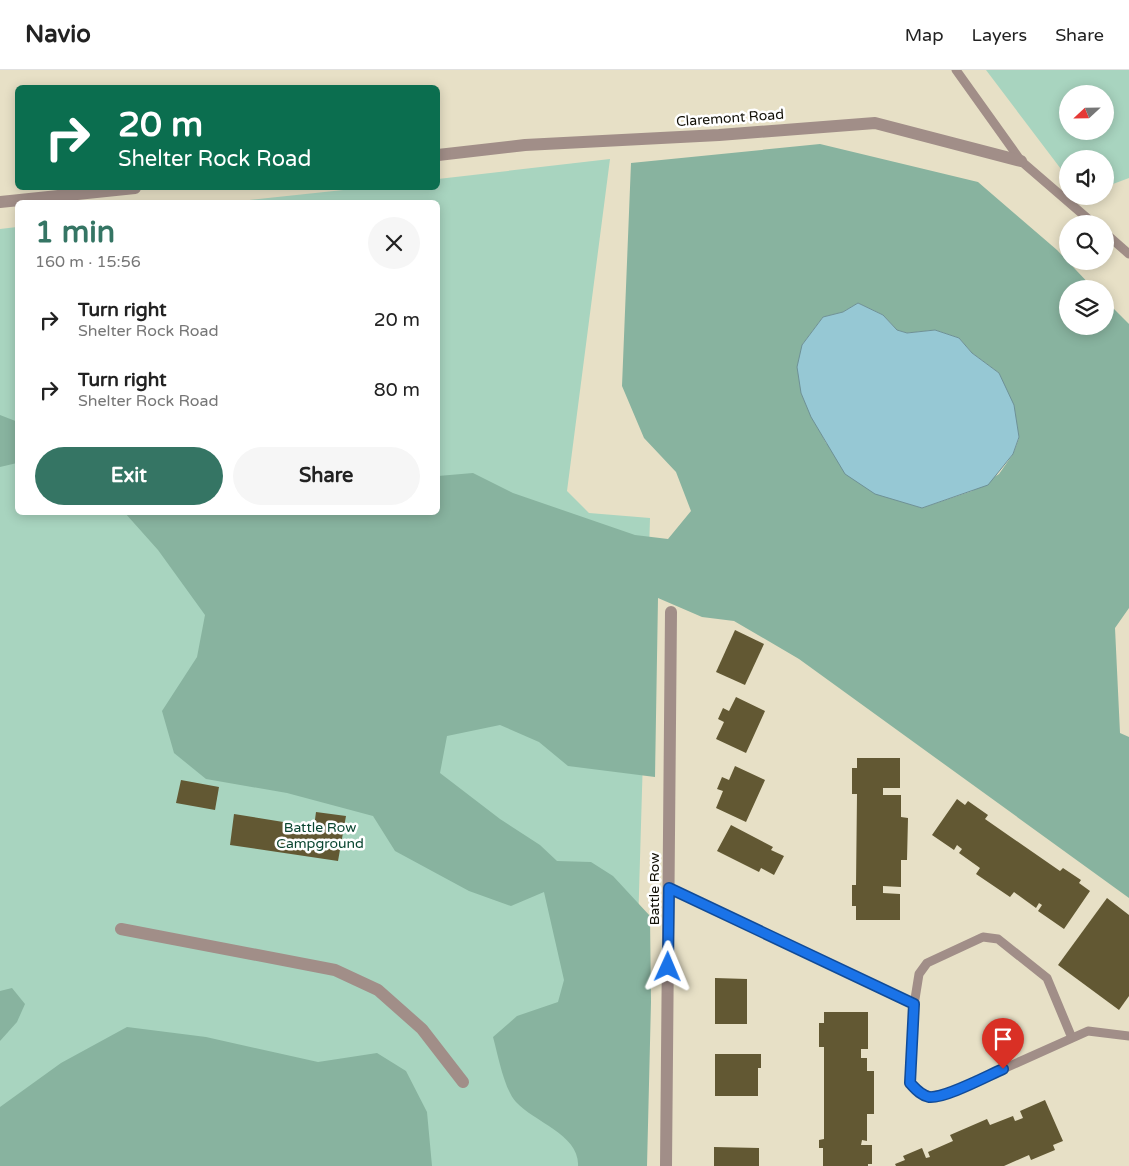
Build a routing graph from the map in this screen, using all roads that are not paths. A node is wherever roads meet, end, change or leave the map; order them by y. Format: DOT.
graph roads {
  1 [pos="956,70"];
  2 [pos="440,155"];
  3 [pos="1021,161"];
  4 [pos="116,190"];
  5 [pos="15,200"];
  6 [pos="19,200"];
  7 [pos="0,202"];
  8 [pos="1084,215"];
  9 [pos="1114,242"];
  10 [pos="1129,254"];
  11 [pos="670,612"];
  12 [pos="669,888"];
  13 [pos="121,930"];
  14 [pos="914,1004"];
  15 [pos="1129,1036"];
  16 [pos="1072,1038"];
  17 [pos="463,1082"];
  18 [pos="666,1166"];
  1 -- 3 [label="lane"];
  2 -- 3 [label="street, Claremont Road"];
  3 -- 8 [label="lane"];
  4 -- 6 [label="street"];
  5 -- 7 [label="street"];
  9 -- 10 [label="lane"];
  11 -- 12 [label="street, Battle Row"];
  12 -- 14 [label="lane"];
  12 -- 18 [label="street, Battle Row"];
  13 -- 17 [label="street"];
  14 -- 16 [label="lane"];
  14 -- 16 [label="lane"];
  15 -- 16 [label="lane"];
}
